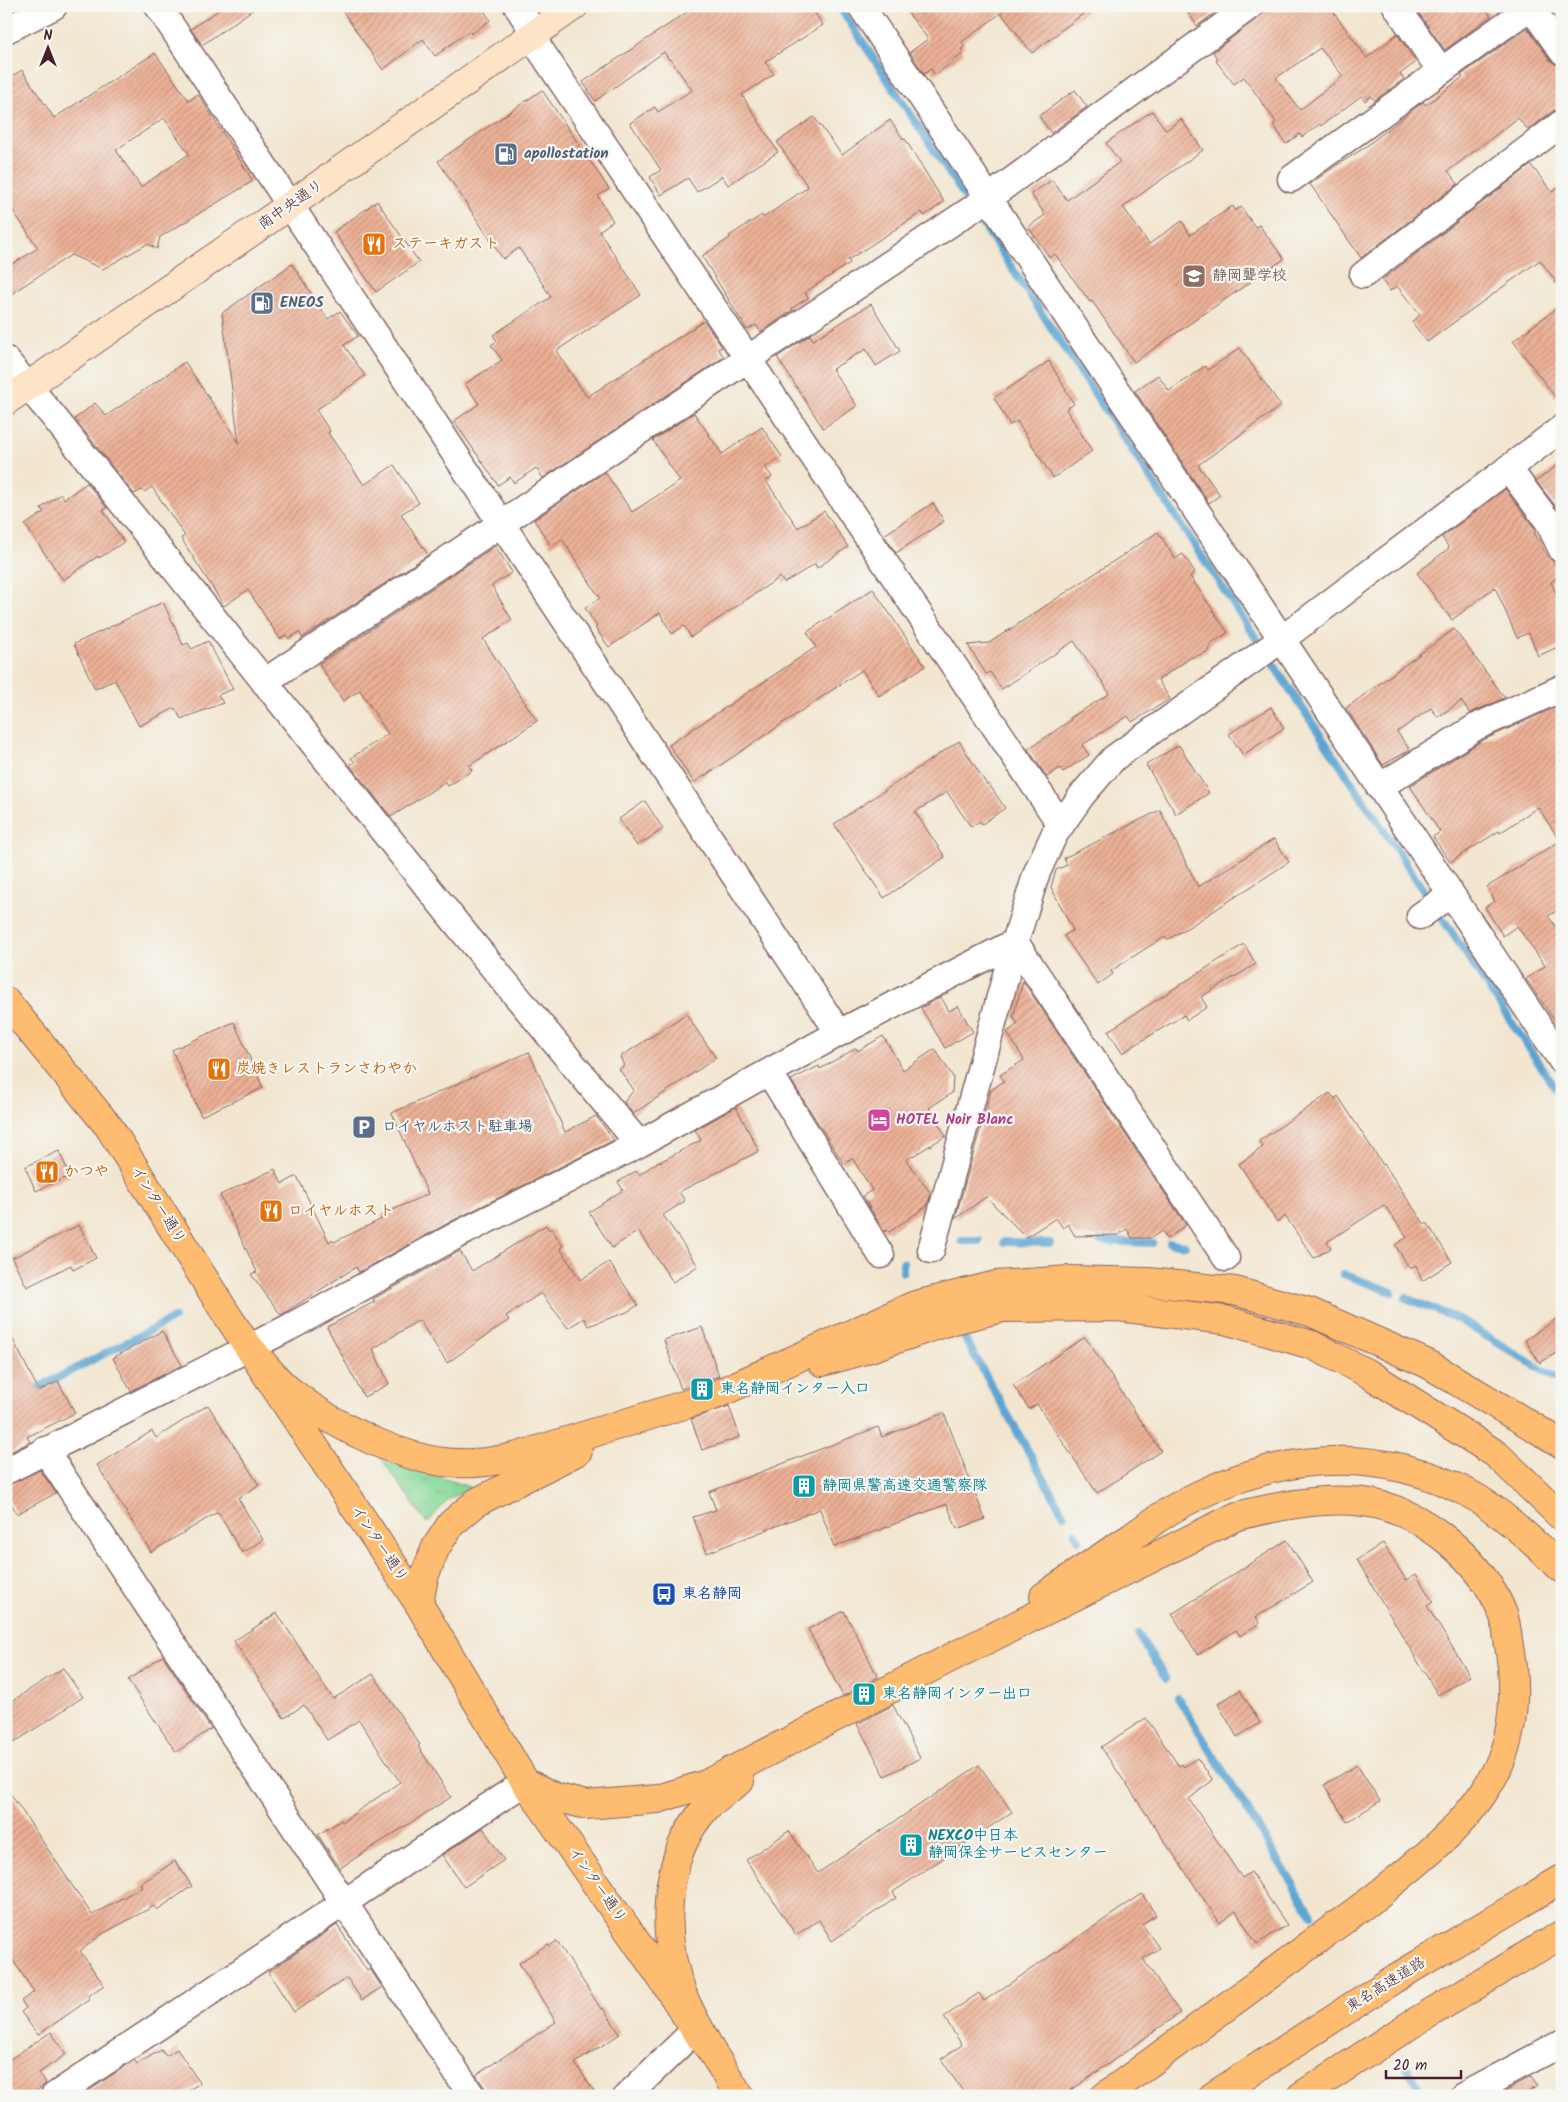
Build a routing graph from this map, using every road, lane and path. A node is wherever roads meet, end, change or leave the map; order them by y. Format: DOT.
graph roads {
  1 [pos="54,6"];
  2 [pos="158,6"];
  3 [pos="517,6"];
  4 [pos="574,6"];
  5 [pos="861,6"];
  6 [pos="1396,6"];
  7 [pos="1530,7"];
  8 [pos="1244,8"];
  9 [pos="6,30"];
  10 [pos="533,35"];
  11 [pos="1562,51"];
  12 [pos="1441,71"];
  13 [pos="1562,123"];
  14 [pos="1292,179"];
  15 [pos="985,200"];
  16 [pos="289,206"];
  17 [pos="1363,275"];
  18 [pos="748,358"];
  19 [pos="6,360"];
  20 [pos="28,385"];
  21 [pos="6,401"];
  22 [pos="1562,428"];
  23 [pos="1508,468"];
  24 [pos="502,524"];
  25 [pos="1562,550"];
  26 [pos="1279,641"];
  27 [pos="264,682"];
  28 [pos="1562,688"];
  29 [pos="1379,787"];
  30 [pos="1061,825"];
  31 [pos="1448,896"];
  32 [pos="1420,916"];
  33 [pos="1015,942"];
  34 [pos="6,1001"];
  35 [pos="839,1033"];
  36 [pos="1562,1061"];
  37 [pos="768,1072"];
  38 [pos="639,1144"];
  39 [pos="930,1250"];
  40 [pos="881,1255"];
  41 [pos="1226,1258"];
  42 [pos="249,1347"];
  43 [pos="746,1383"];
  44 [pos="641,1418"];
  45 [pos="1562,1444"];
  46 [pos="45,1450"];
  47 [pos="6,1471"];
  48 [pos="1562,1516"];
  49 [pos="1562,1569"];
  50 [pos="419,1604"];
  51 [pos="956,1655"];
  52 [pos="792,1740"];
  53 [pos="525,1782"];
  54 [pos="1562,1879"];
  55 [pos="344,1902"];
  56 [pos="1562,1934"];
  57 [pos="703,2039"];
  58 [pos="1562,2043"];
  59 [pos="54,2096"];
  60 [pos="472,2096"];
  61 [pos="627,2096"];
  62 [pos="740,2096"];
  63 [pos="1105,2096"];
  64 [pos="1213,2096"];
  65 [pos="1301,2096"];
  66 [pos="1462,2096"];
  1 -- 9 [label="street"];
  2 -- 16 [label="street"];
  3 -- 10 [label="street"];
  4 -- 10 [label="street, 南中央通り"];
  5 -- 15 [label="street"];
  6 -- 12 [label="street"];
  7 -- 11 [label="street"];
  7 -- 12 [label="street"];
  8 -- 15 [label="street"];
  10 -- 16 [label="street, 南中央通り"];
  10 -- 18 [label="street"];
  12 -- 14 [label="street"];
  13 -- 17 [label="street"];
  15 -- 18 [label="street"];
  15 -- 26 [label="street"];
  16 -- 20 [label="street, 南中央通り"];
  16 -- 24 [label="street"];
  18 -- 24 [label="street"];
  18 -- 30 [label="street"];
  19 -- 20 [label="street"];
  20 -- 21 [label="street, 南中央通り"];
  20 -- 27 [label="street"];
  22 -- 23 [label="street"];
  23 -- 25 [label="street"];
  23 -- 26 [label="street"];
  24 -- 27 [label="street"];
  24 -- 35 [label="street"];
  26 -- 29 [label="street"];
  26 -- 30 [label="street"];
  27 -- 38 [label="street"];
  28 -- 29 [label="street"];
  29 -- 31 [label="street"];
  30 -- 33 [label="street"];
  31 -- 32 [label="street"];
  31 -- 36 [label="street"];
  33 -- 35 [label="street"];
  33 -- 39 [label="street"];
  33 -- 41 [label="street"];
  34 -- 42 [label="main road, インター通り"];
  35 -- 37 [label="street"];
  37 -- 38 [label="street"];
  37 -- 40 [label="street"];
  38 -- 42 [label="street"];
  42 -- 44 [label="main road"];
  42 -- 46 [label="street"];
  42 -- 50 [label="main road, インター通り"];
  43 -- 44 [label="main road"];
  43 -- 45 [label="main road"];
  43 -- 48 [label="main road"];
  44 -- 50 [label="main road"];
  46 -- 47 [label="street"];
  46 -- 55 [label="street"];
  49 -- 51 [label="main road"];
  50 -- 53 [label="main road, インター通り"];
  51 -- 52 [label="main road"];
  51 -- 63 [label="main road"];
  52 -- 53 [label="main road"];
  52 -- 57 [label="main road"];
  53 -- 55 [label="street"];
  53 -- 57 [label="main road, インター通り"];
  54 -- 64 [label="main road, 東名高速道路"];
  55 -- 59 [label="street"];
  55 -- 60 [label="street"];
  56 -- 65 [label="main road"];
  57 -- 61 [label="street"];
  57 -- 62 [label="main road, インター通り"];
  58 -- 66 [label="street"];
}
